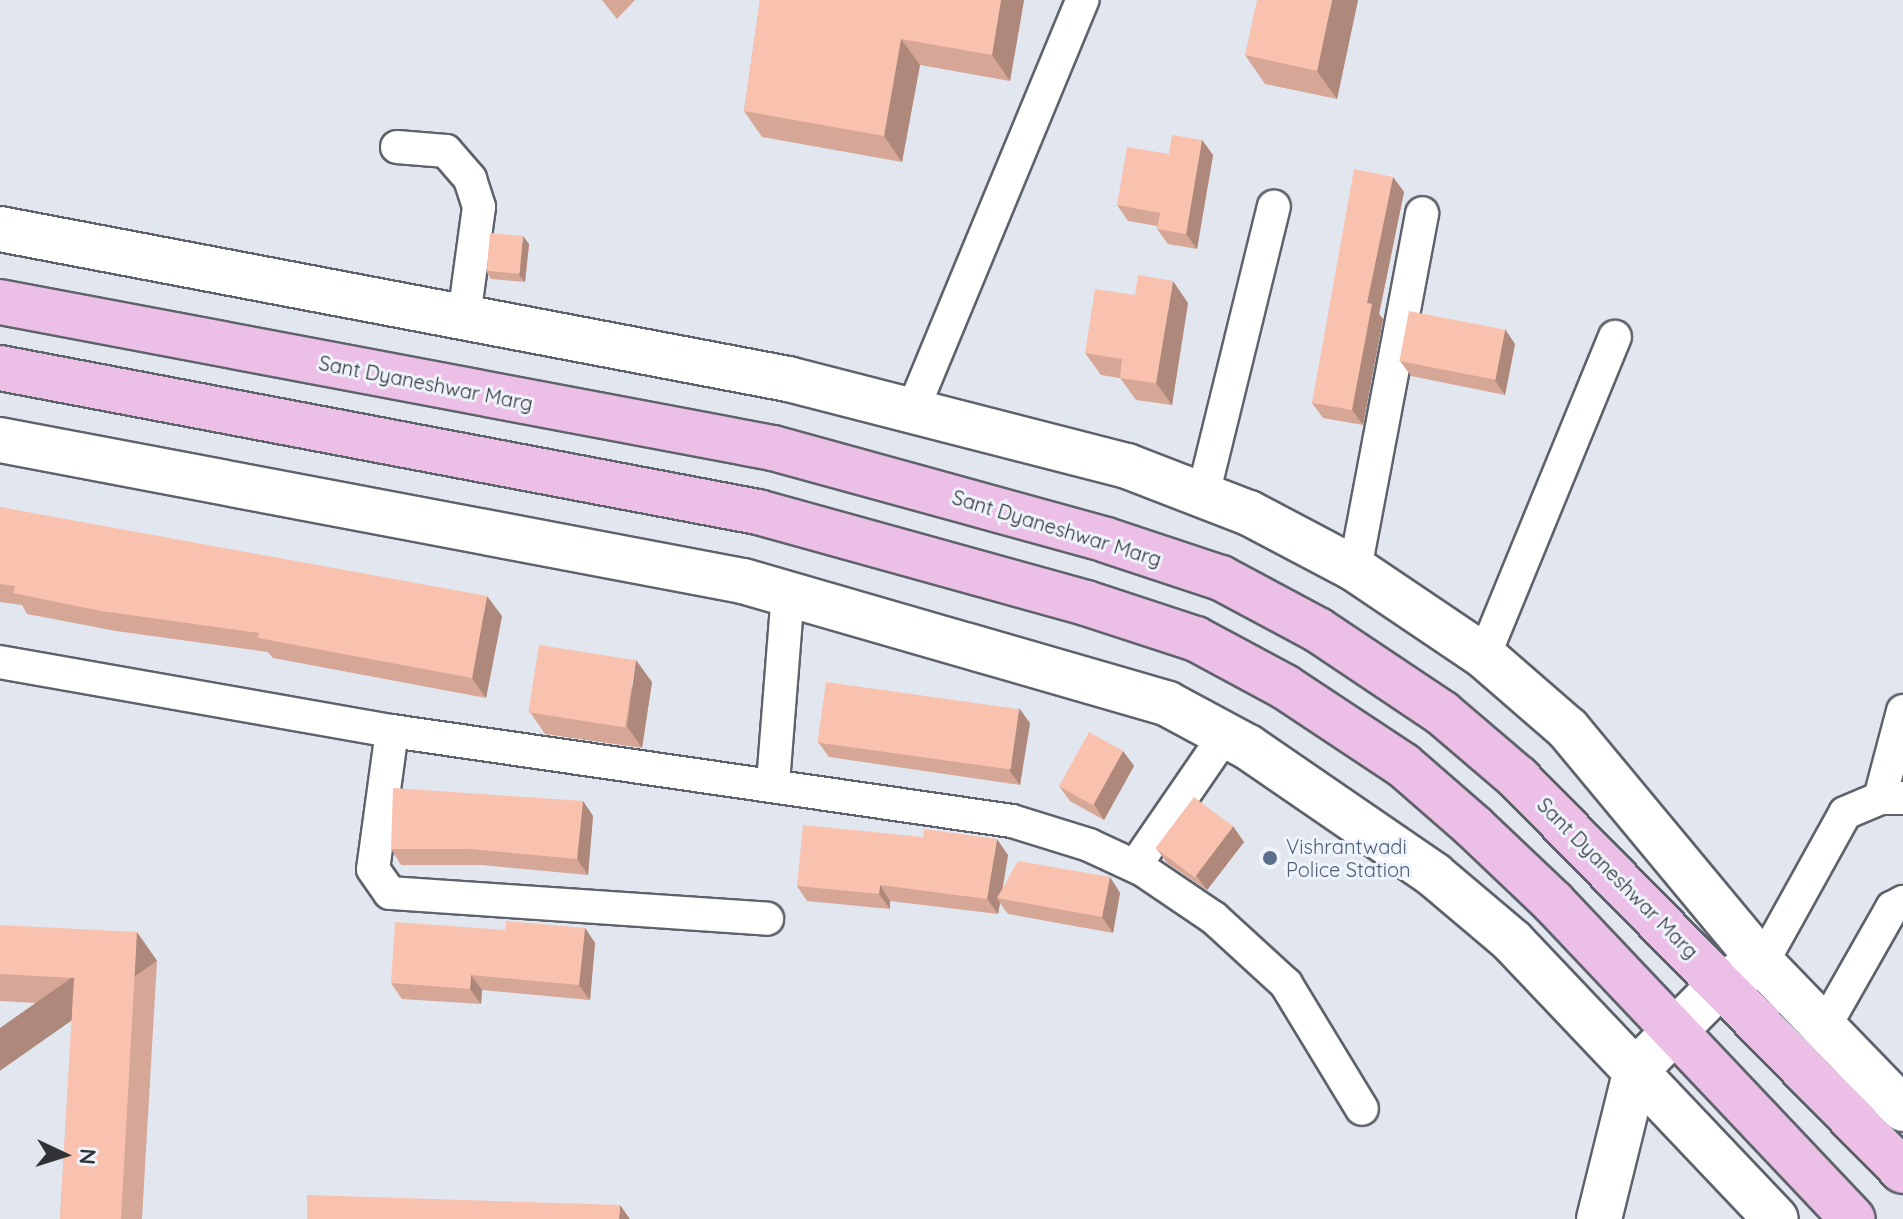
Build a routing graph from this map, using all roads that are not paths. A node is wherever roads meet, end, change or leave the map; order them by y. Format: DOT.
graph roads {
  1 [pos="1082,0"];
  2 [pos="397,147"];
  3 [pos="1274,207"];
  4 [pos="1422,213"];
  5 [pos="0,229"];
  6 [pos="0,302"];
  7 [pos="464,317"];
  8 [pos="1615,337"];
  9 [pos="0,368"];
  10 [pos="913,409"];
  11 [pos="0,440"];
  12 [pos="1203,495"];
  13 [pos="1355,569"];
  14 [pos="788,593"];
  15 [pos="1484,656"];
  16 [pos="0,662"];
  17 [pos="1903,711"];
  18 [pos="392,731"];
  19 [pos="1225,735"];
  20 [pos="773,783"];
  21 [pos="1892,798"];
  22 [pos="1135,866"];
  23 [pos="1903,902"];
  24 [pos="767,919"];
  25 [pos="1762,963"];
  26 [pos="1722,983"];
  27 [pos="1675,1030"];
  28 [pos="1822,1031"];
  29 [pos="1636,1070"];
  30 [pos="1362,1109"];
  31 [pos="1903,1109"];
  32 [pos="1903,1171"];
  33 [pos="1599,1219"];
  34 [pos="1776,1219"];
  35 [pos="1853,1219"];
  1 -- 10 [label="street"];
  2 -- 7 [label="street"];
  3 -- 12 [label="street"];
  4 -- 13 [label="street"];
  5 -- 7 [label="street"];
  6 -- 26 [label="main road, Sant Dyaneshwar Marg"];
  7 -- 10 [label="street"];
  8 -- 15 [label="street"];
  9 -- 27 [label="main road"];
  10 -- 12 [label="street"];
  11 -- 14 [label="street"];
  12 -- 13 [label="street"];
  13 -- 15 [label="street"];
  14 -- 19 [label="street"];
  14 -- 20 [label="street"];
  15 -- 25 [label="street"];
  16 -- 18 [label="street"];
  17 -- 21 [label="street"];
  18 -- 20 [label="street"];
  18 -- 24 [label="street"];
  19 -- 22 [label="street"];
  19 -- 29 [label="street"];
  20 -- 22 [label="street"];
  21 -- 25 [label="street"];
  22 -- 30 [label="street"];
  23 -- 28 [label="street"];
  25 -- 26 [label="street"];
  25 -- 28 [label="street"];
  26 -- 27 [label="street"];
  26 -- 32 [label="main road, Sant Dyaneshwar Marg"];
  27 -- 29 [label="street"];
  27 -- 35 [label="main road"];
  28 -- 31 [label="street"];
  29 -- 33 [label="street"];
  29 -- 34 [label="street"];
}
